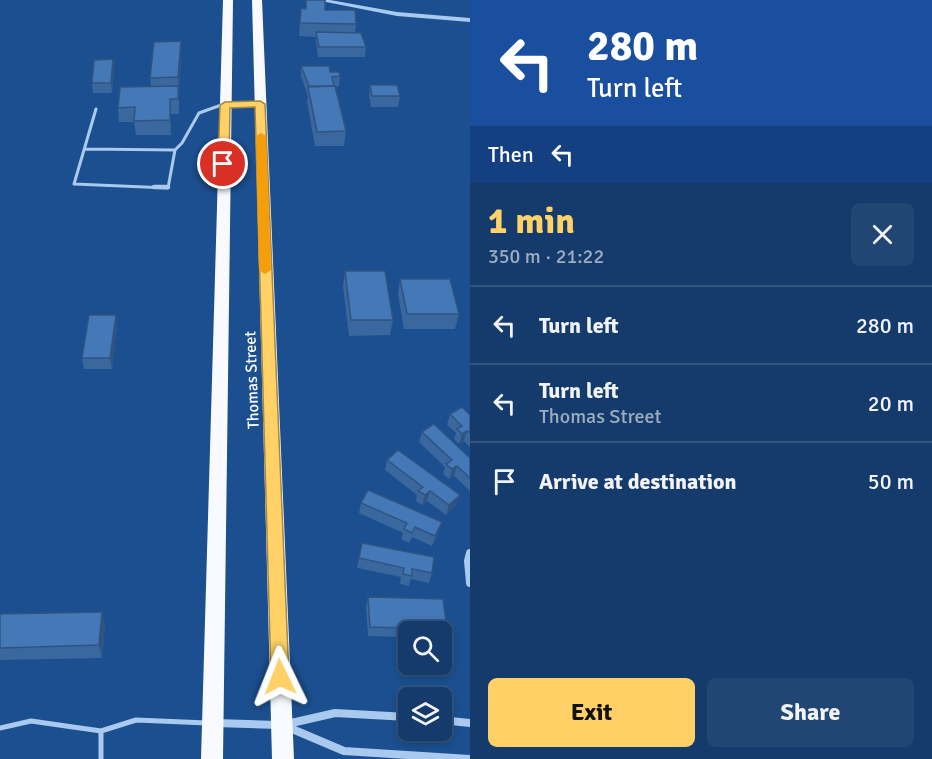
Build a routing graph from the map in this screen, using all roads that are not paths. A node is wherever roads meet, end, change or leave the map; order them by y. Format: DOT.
graph roads {
  1 [pos="228,0"];
  2 [pos="257,0"];
  3 [pos="319,0"];
  4 [pos="470,20"];
  5 [pos="260,104"];
  6 [pos="225,105"];
  7 [pos="96,109"];
  8 [pos="85,149"];
  9 [pos="175,150"];
  10 [pos="470,553"];
  11 [pos="470,583"];
  12 [pos="398,716"];
  13 [pos="452,721"];
  14 [pos="213,723"];
  15 [pos="470,723"];
  16 [pos="282,725"];
  17 [pos="0,728"];
  18 [pos="101,730"];
  19 [pos="101,759"];
  20 [pos="212,759"];
  21 [pos="283,759"];
  22 [pos="470,759"];
  1 -- 6 [label="highway, Thomas Street"];
  2 -- 5 [label="highway, Thomas Street"];
  3 -- 4 [label="street"];
  5 -- 6 [label="lane"];
  5 -- 16 [label="highway, Thomas Street"];
  6 -- 9 [label="lane"];
  6 -- 14 [label="highway, Thomas Street"];
  7 -- 8 [label="lane"];
  8 -- 9 [label="lane"];
  8 -- 9 [label="lane"];
  10 -- 11 [label="street"];
  12 -- 16 [label="street"];
  13 -- 15 [label="street"];
  14 -- 16 [label="street"];
  14 -- 18 [label="lane"];
  14 -- 20 [label="highway, Thomas Street"];
  16 -- 21 [label="highway, Thomas Street"];
  16 -- 22 [label="street"];
  17 -- 18 [label="lane"];
  18 -- 19 [label="lane"];
}
